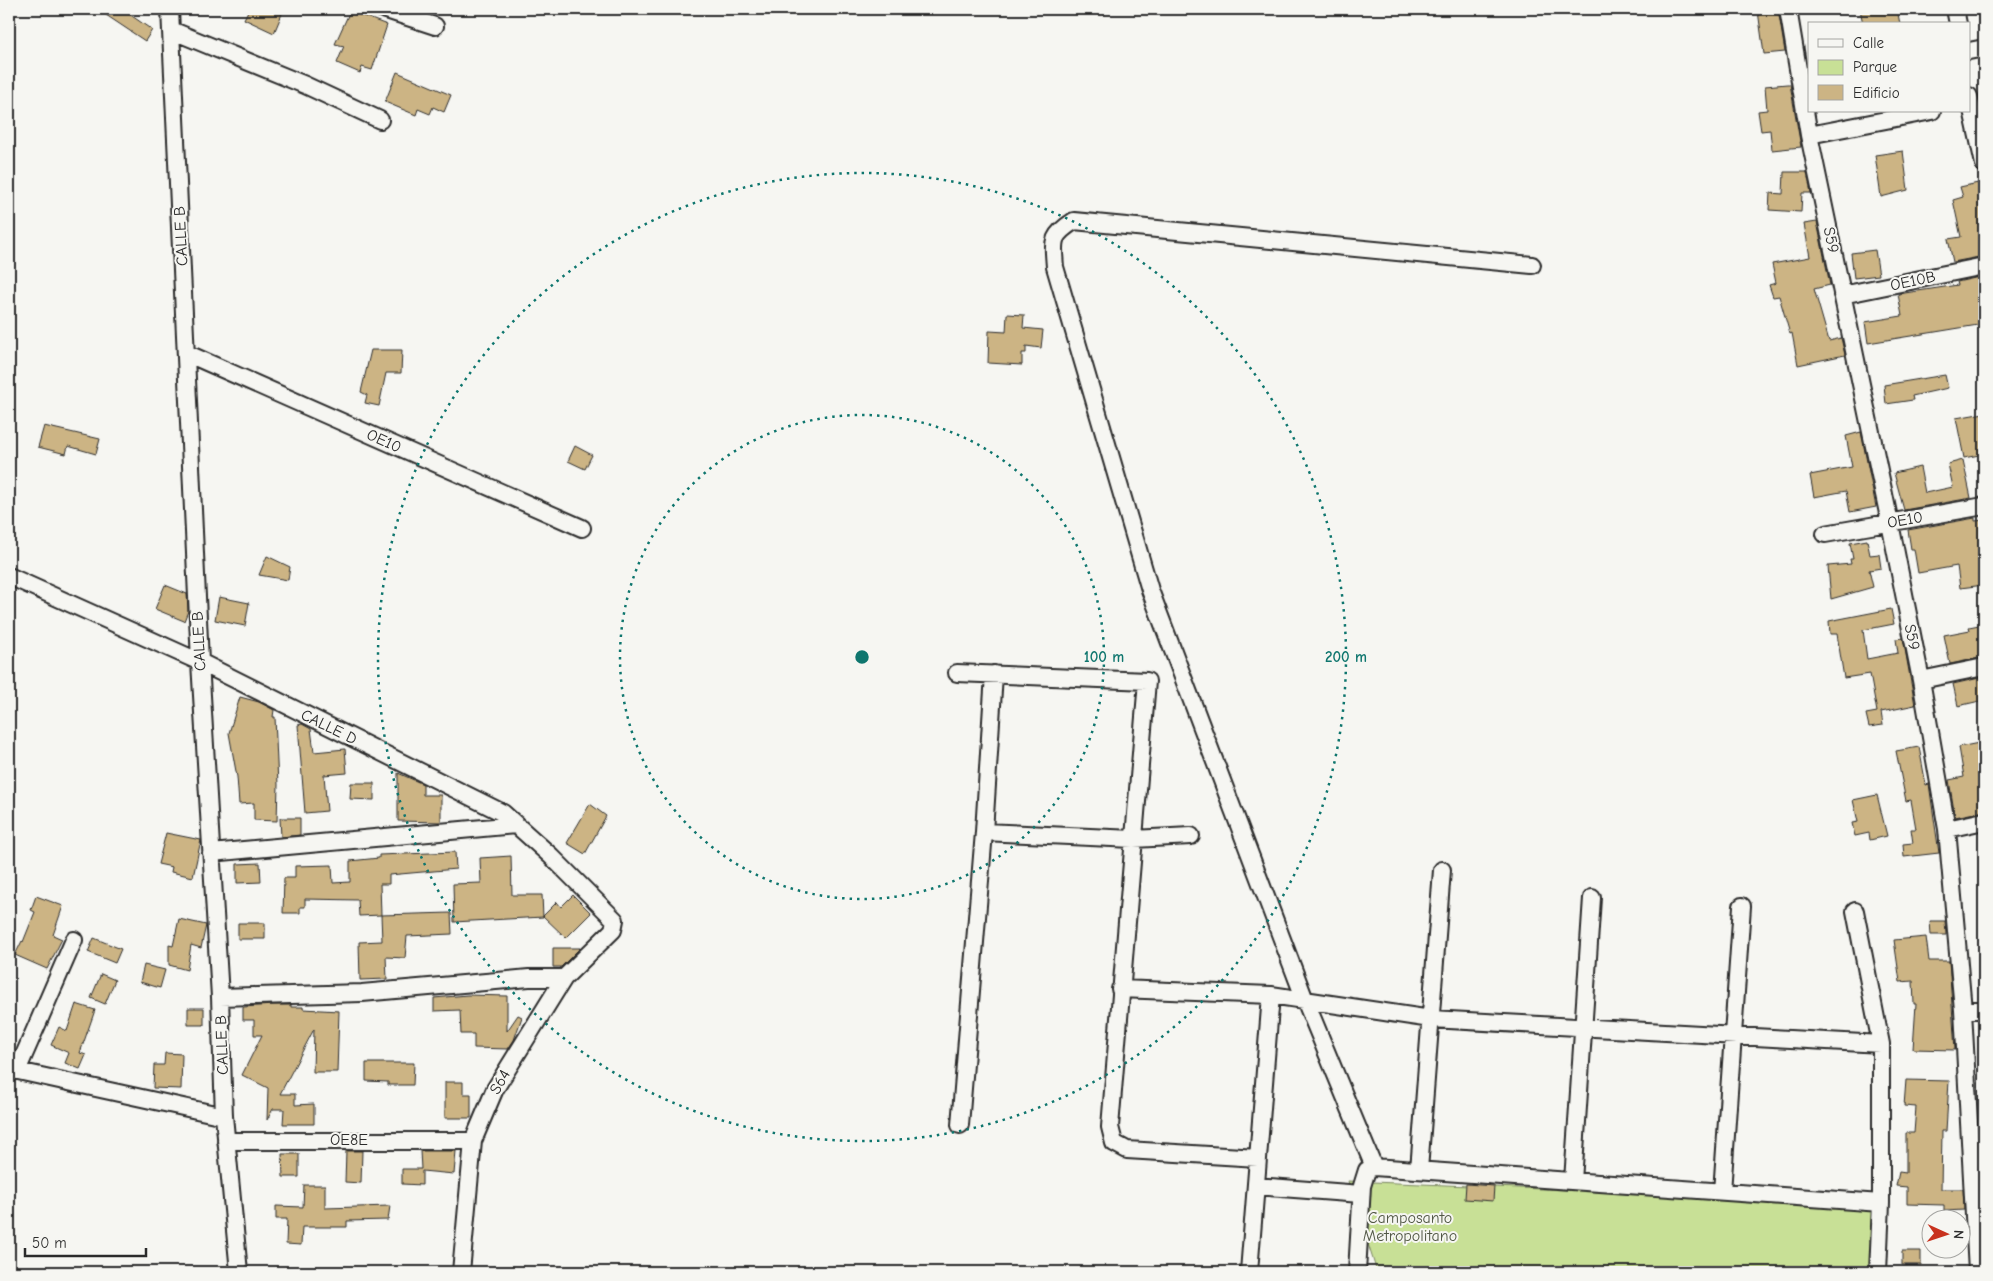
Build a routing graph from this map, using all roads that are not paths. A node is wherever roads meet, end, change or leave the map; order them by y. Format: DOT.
graph roads {
  1 [pos="170,9"];
  2 [pos="384,9"];
  3 [pos="1788,9"];
  4 [pos="1955,9"];
  5 [pos="1958,22"];
  6 [pos="436,26"];
  7 [pos="171,30"];
  8 [pos="1984,48"];
  9 [pos="1970,51"];
  10 [pos="1970,101"];
  11 [pos="1927,112"];
  12 [pos="380,120"];
  13 [pos="1809,134"];
  14 [pos="1984,164"];
  15 [pos="1532,265"];
  16 [pos="1984,266"];
  17 [pos="1842,295"];
  18 [pos="186,354"];
  19 [pos="1984,506"];
  20 [pos="1890,523"];
  21 [pos="582,528"];
  22 [pos="1825,534"];
  23 [pos="9,576"];
  24 [pos="200,662"];
  25 [pos="1984,667"];
  26 [pos="957,673"];
  27 [pos="994,674"];
  28 [pos="1921,680"];
  29 [pos="1984,821"];
  30 [pos="516,824"];
  31 [pos="1947,829"];
  32 [pos="984,832"];
  33 [pos="1191,836"];
  34 [pos="1133,839"];
  35 [pos="211,853"];
  36 [pos="1442,870"];
  37 [pos="1592,898"];
  38 [pos="1742,906"];
  39 [pos="1855,911"];
  40 [pos="615,925"];
  41 [pos="74,940"];
  42 [pos="564,978"];
  43 [pos="1120,989"];
  44 [pos="1271,995"];
  45 [pos="220,997"];
  46 [pos="1305,1000"];
  47 [pos="1963,1010"];
  48 [pos="1984,1010"];
  49 [pos="1431,1019"];
  50 [pos="1583,1027"];
  51 [pos="1733,1036"];
  52 [pos="1881,1044"];
  53 [pos="13,1070"];
  54 [pos="224,1116"];
  55 [pos="960,1125"];
  56 [pos="226,1141"];
  57 [pos="473,1141"];
  58 [pos="1258,1158"];
  59 [pos="1374,1167"];
  60 [pos="1420,1170"];
  61 [pos="1573,1181"];
  62 [pos="1256,1186"];
  63 [pos="1722,1192"];
  64 [pos="1361,1194"];
  65 [pos="1881,1203"];
  66 [pos="1979,1224"];
  67 [pos="239,1272"];
  68 [pos="461,1272"];
  69 [pos="1249,1272"];
  70 [pos="1357,1272"];
  71 [pos="1878,1272"];
  72 [pos="1977,1272"];
  1 -- 7 [label="street, CALLE B"];
  2 -- 6 [label="street"];
  3 -- 13 [label="street, S59"];
  4 -- 5 [label="street"];
  7 -- 12 [label="street"];
  7 -- 18 [label="street, CALLE B"];
  8 -- 9 [label="street"];
  10 -- 14 [label="street"];
  11 -- 13 [label="street"];
  13 -- 17 [label="street, S59"];
  15 -- 46 [label="street"];
  16 -- 17 [label="street, OE10B"];
  17 -- 20 [label="street, S59"];
  18 -- 21 [label="street, OE10"];
  18 -- 24 [label="street, CALLE B"];
  19 -- 20 [label="street, OE10"];
  20 -- 22 [label="street, OE10"];
  20 -- 28 [label="street, S59"];
  23 -- 24 [label="street, CALLE D"];
  24 -- 30 [label="street, CALLE D"];
  24 -- 35 [label="street, CALLE B"];
  25 -- 28 [label="street"];
  26 -- 27 [label="street"];
  27 -- 32 [label="street"];
  27 -- 34 [label="street"];
  28 -- 31 [label="street, S59"];
  29 -- 31 [label="street"];
  30 -- 35 [label="street"];
  30 -- 40 [label="street, CALLE D"];
  31 -- 47 [label="street, S59"];
  32 -- 34 [label="street"];
  32 -- 55 [label="street"];
  33 -- 34 [label="street"];
  34 -- 43 [label="street"];
  35 -- 45 [label="street, CALLE B"];
  36 -- 49 [label="street"];
  37 -- 50 [label="street"];
  38 -- 51 [label="street"];
  39 -- 52 [label="street"];
  40 -- 42 [label="street, S64"];
  41 -- 53 [label="street"];
  42 -- 45 [label="street"];
  42 -- 57 [label="street, S64"];
  43 -- 44 [label="street"];
  43 -- 58 [label="street"];
  44 -- 46 [label="street"];
  44 -- 58 [label="street"];
  45 -- 54 [label="street, CALLE B"];
  46 -- 49 [label="street"];
  46 -- 59 [label="street"];
  47 -- 48 [label="street"];
  47 -- 66 [label="street, S59"];
  49 -- 50 [label="street"];
  49 -- 60 [label="street"];
  50 -- 51 [label="street"];
  50 -- 61 [label="street"];
  51 -- 52 [label="street"];
  51 -- 63 [label="street"];
  52 -- 65 [label="street"];
  53 -- 54 [label="street"];
  54 -- 56 [label="street, CALLE B"];
  56 -- 57 [label="street, OE8E"];
  56 -- 67 [label="street, CALLE B"];
  57 -- 68 [label="street, S64"];
  58 -- 62 [label="street"];
  59 -- 60 [label="street"];
  59 -- 64 [label="street"];
  60 -- 61 [label="street"];
  61 -- 63 [label="street"];
  62 -- 64 [label="street"];
  62 -- 69 [label="street"];
  63 -- 65 [label="street"];
  64 -- 70 [label="street"];
  65 -- 71 [label="street"];
  66 -- 72 [label="street, S59"];
}
